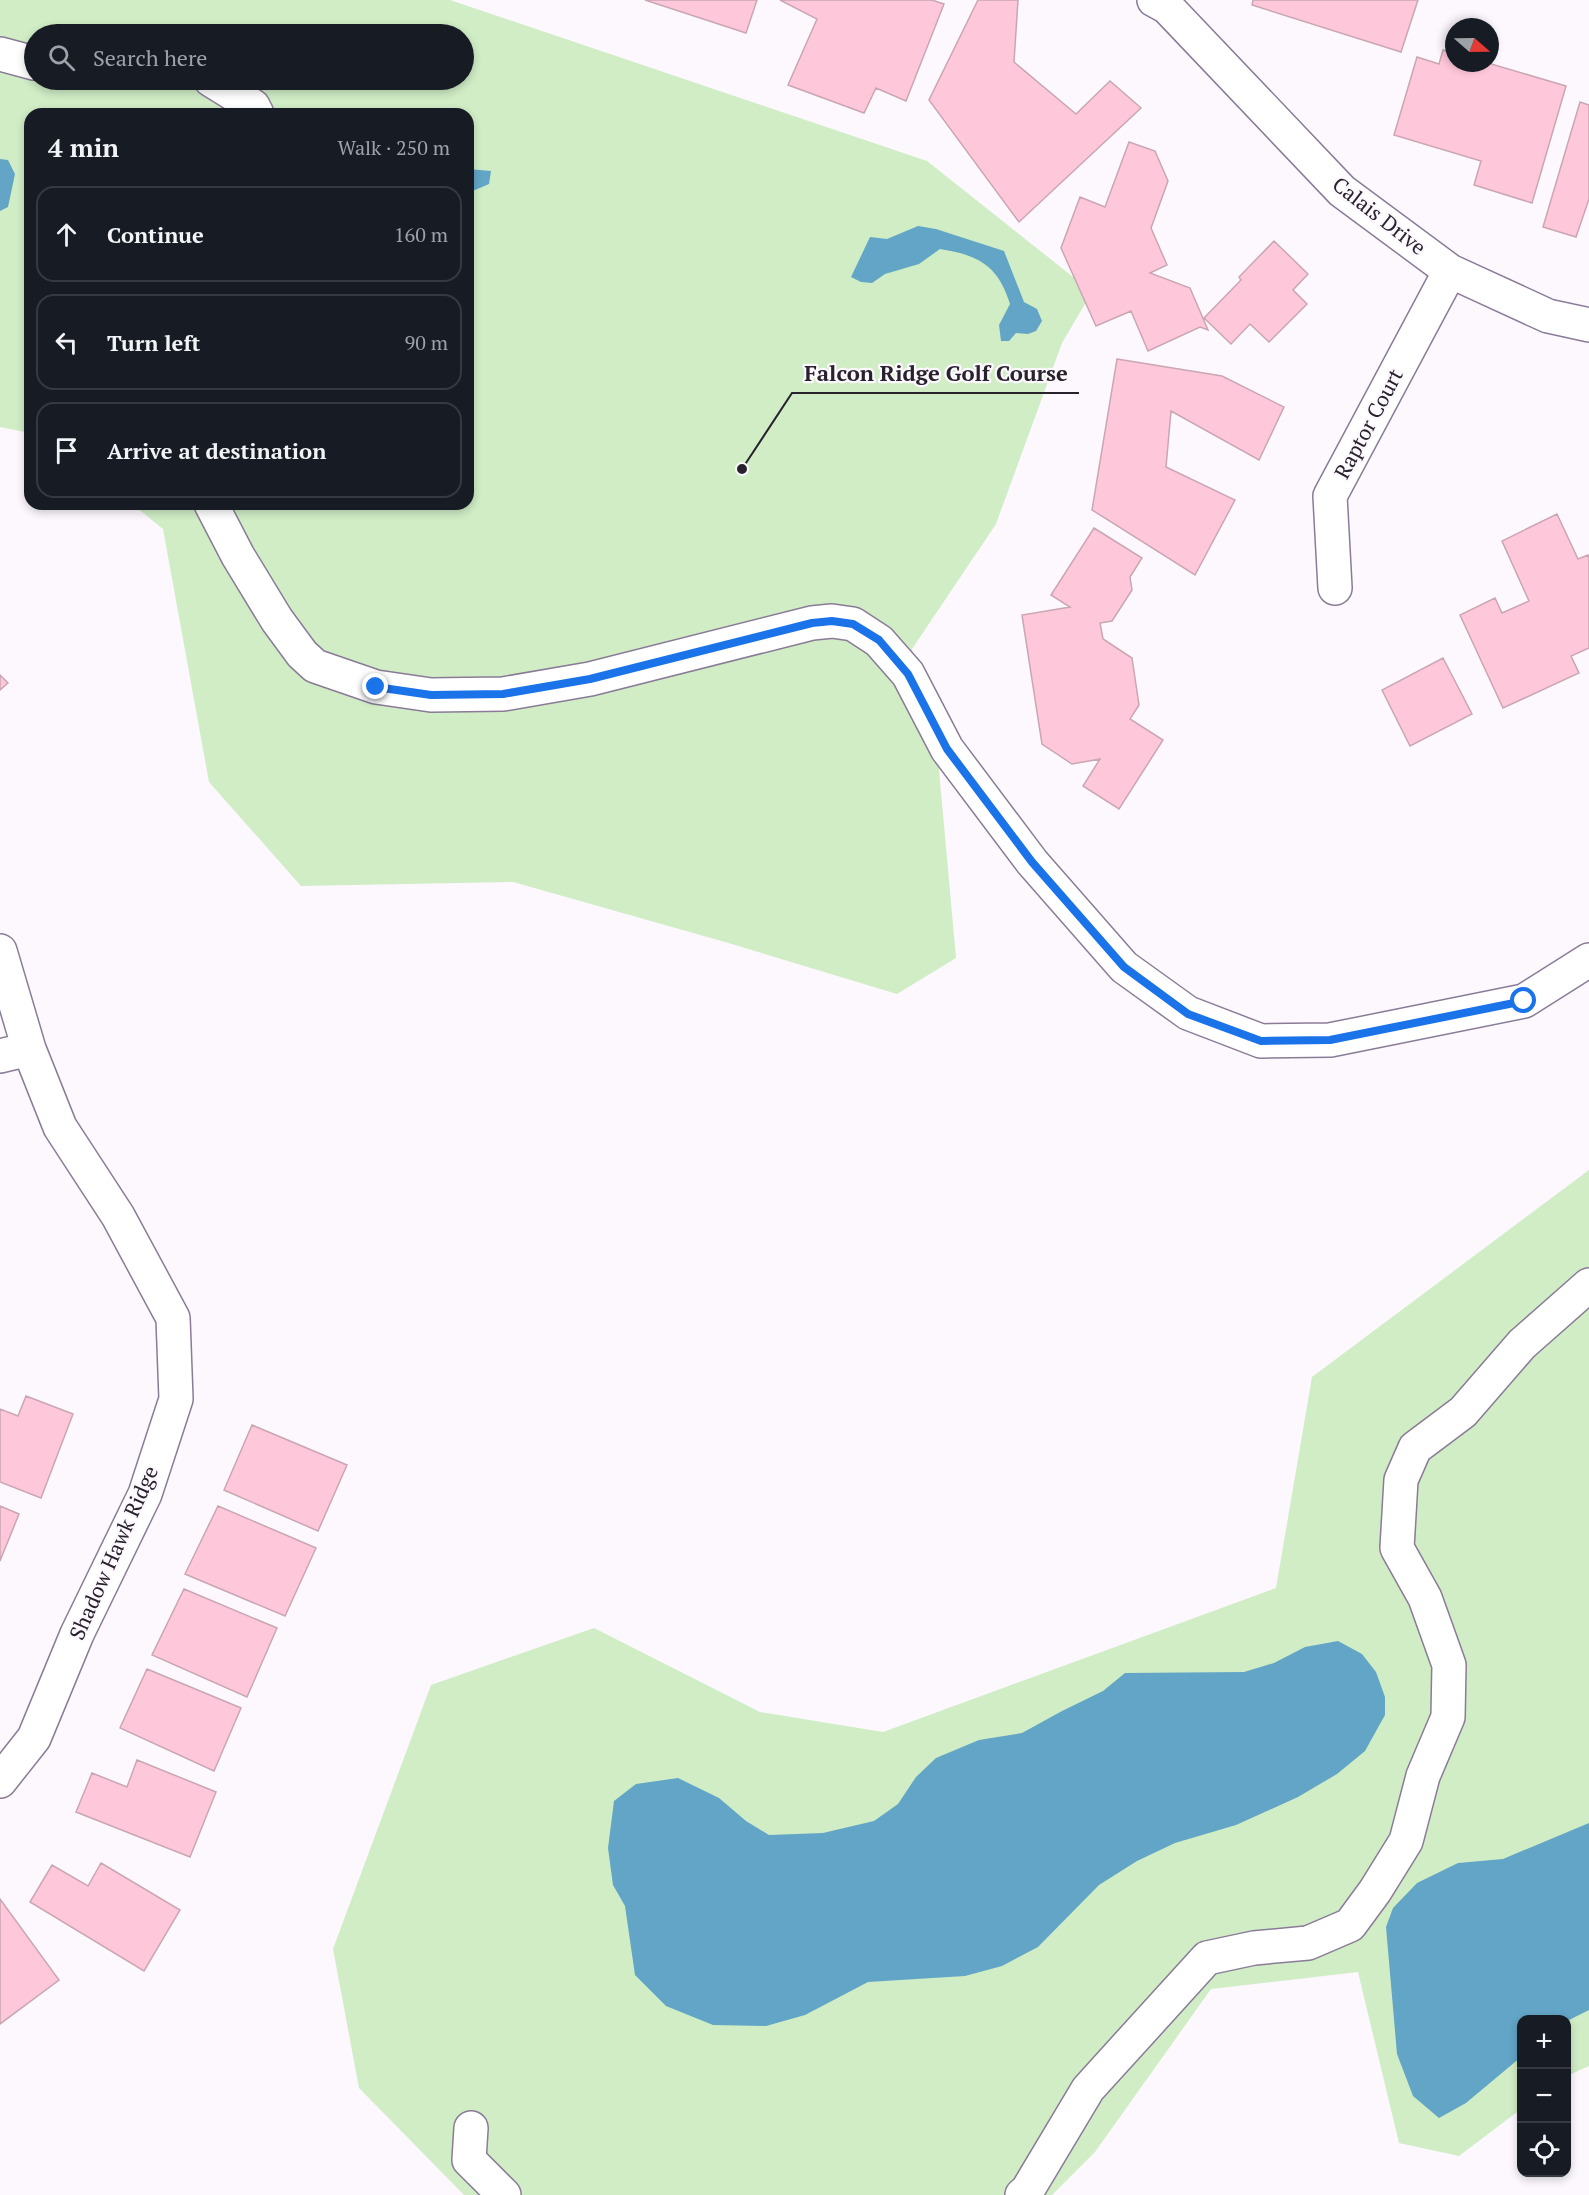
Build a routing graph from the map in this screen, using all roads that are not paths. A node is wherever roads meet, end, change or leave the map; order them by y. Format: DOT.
graph roads {
  1 [pos="1154,0"];
  2 [pos="0,54"];
  3 [pos="24,60"];
  4 [pos="227,90"];
  5 [pos="254,108"];
  6 [pos="1450,271"];
  7 [pos="1589,325"];
  8 [pos="214,510"];
  9 [pos="1335,588"];
  10 [pos="0,951"];
  11 [pos="1589,960"];
  12 [pos="14,1053"];
  13 [pos="1589,1285"];
  14 [pos="0,1781"];
  15 [pos="471,2128"];
  16 [pos="504,2195"];
  17 [pos="1022,2195"];
  1 -- 6 [label="street, Calais Drive"];
  2 -- 3 [label="street"];
  4 -- 5 [label="street"];
  6 -- 7 [label="street, Calais Drive"];
  6 -- 9 [label="street, Raptor Court"];
  8 -- 11 [label="street"];
  10 -- 12 [label="street, Shadow Hawk Ridge"];
  12 -- 14 [label="street, Shadow Hawk Ridge"];
  13 -- 17 [label="street"];
  15 -- 16 [label="street"];
}
